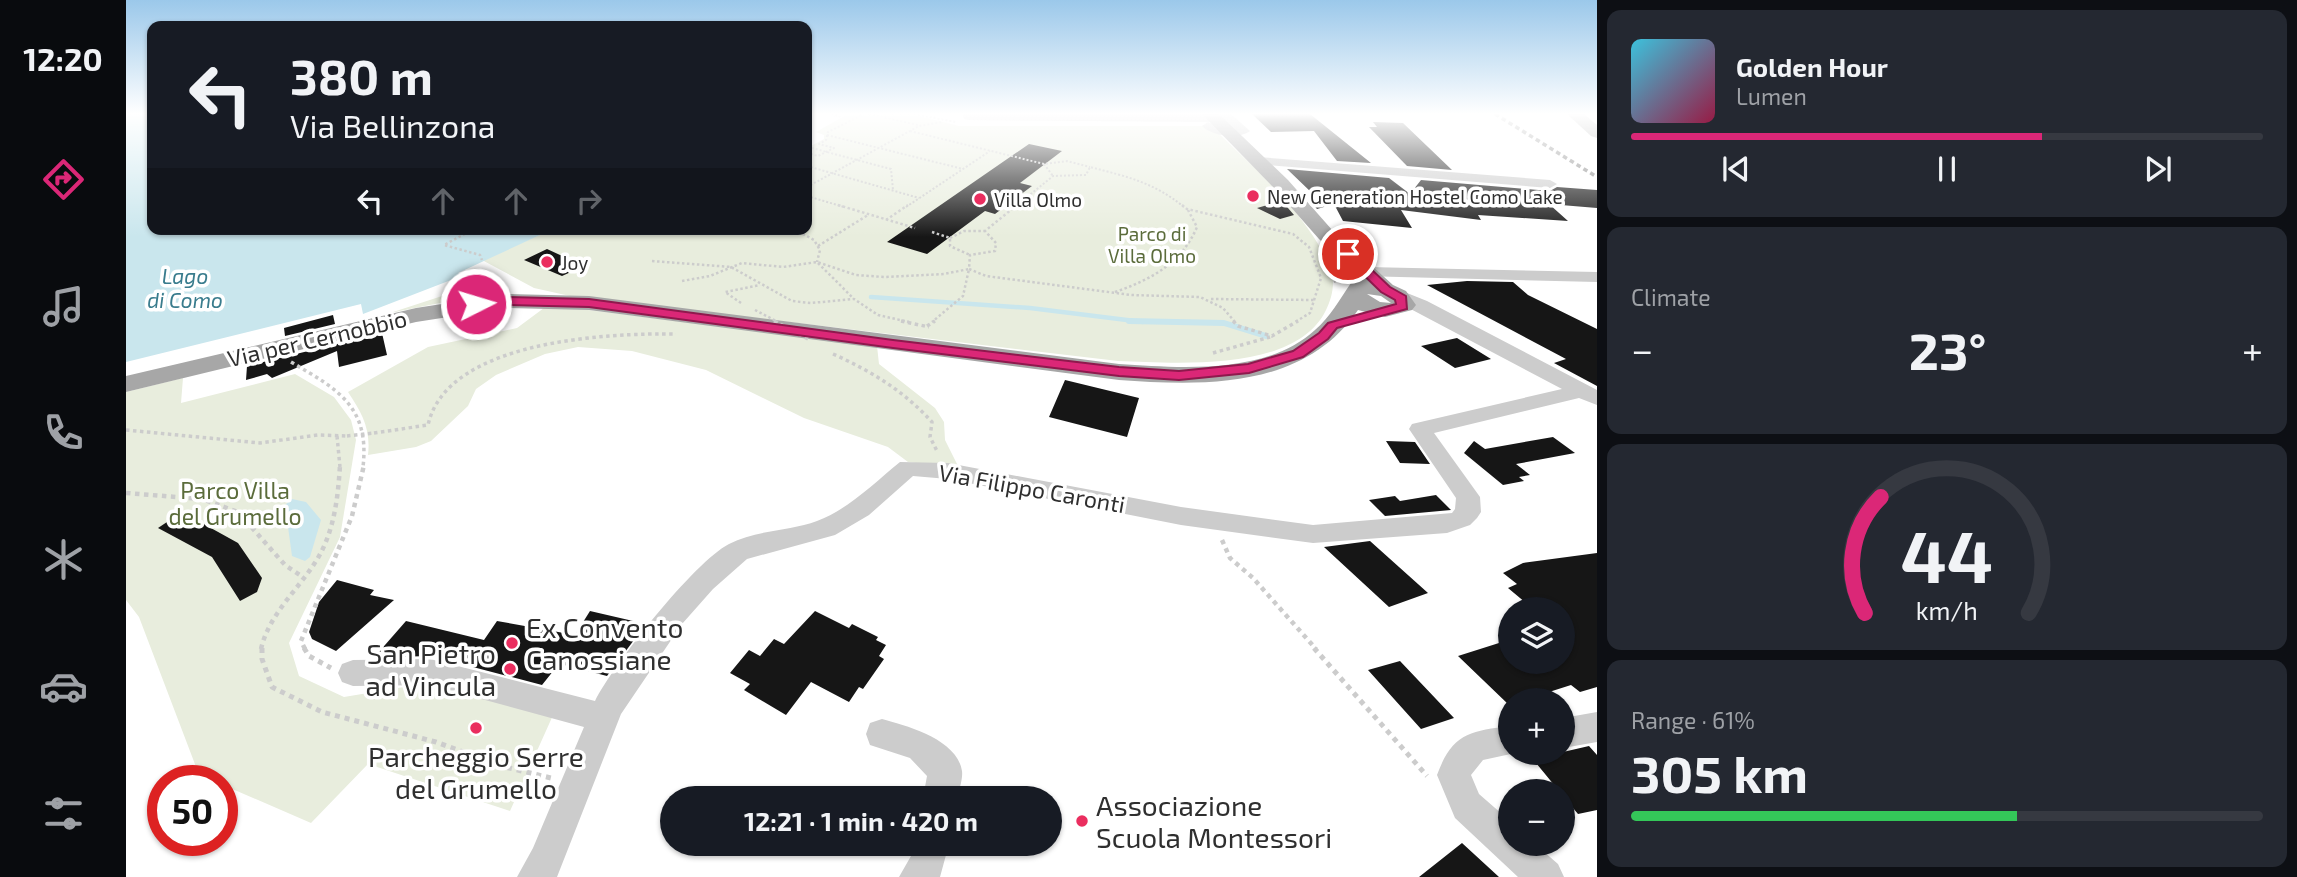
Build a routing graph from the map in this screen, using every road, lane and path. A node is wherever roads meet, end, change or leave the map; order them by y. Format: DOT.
graph roads {
  1 [pos="837,155"];
  2 [pos="866,155"];
  3 [pos="906,155"];
  4 [pos="984,155"];
  5 [pos="1006,155"];
  6 [pos="1252,155"];
  7 [pos="857,160"];
  8 [pos="1258,161"];
  9 [pos="1044,164"];
  10 [pos="1090,167"];
  11 [pos="812,168"];
  12 [pos="962,169"];
  13 [pos="833,174"];
  14 [pos="1054,176"];
  15 [pos="812,184"];
  16 [pos="1550,184"];
  17 [pos="893,190"];
  18 [pos="812,198"];
  19 [pos="919,198"];
  20 [pos="1187,209"];
  21 [pos="868,215"];
  22 [pos="887,220"];
  23 [pos="915,228"];
  24 [pos="932,232"];
  25 [pos="985,232"];
  26 [pos="463,235"];
  27 [pos="805,235"];
  28 [pos="950,238"];
  29 [pos="1328,240"];
  30 [pos="818,246"];
  31 [pos="970,255"];
  32 [pos="482,260"];
  33 [pos="652,261"];
  34 [pos="817,262"];
  35 [pos="732,267"];
  36 [pos="969,269"];
  37 [pos="1597,276"];
  38 [pos="682,281"];
  39 [pos="762,285"];
  40 [pos="1354,287"];
  41 [pos="1113,293"];
  42 [pos="854,299"];
  43 [pos="1209,299"];
  44 [pos="1316,300"];
  45 [pos="1391,300"];
  46 [pos="767,321"];
  47 [pos="794,325"];
  48 [pos="927,326"];
  49 [pos="1332,326"];
  50 [pos="939,329"];
  51 [pos="689,335"];
  52 [pos="1272,336"];
  53 [pos="810,340"];
  54 [pos="831,353"];
  55 [pos="1206,356"];
  56 [pos="303,369"];
  57 [pos="126,384"];
  58 [pos="1589,395"];
  59 [pos="126,430"];
  60 [pos="942,471"];
  61 [pos="126,493"];
  62 [pos="1218,521"];
  63 [pos="303,577"];
  64 [pos="354,673"];
  65 [pos="604,718"];
  66 [pos="1597,727"];
  67 [pos="1575,731"];
  68 [pos="882,734"];
  69 [pos="1498,743"];
  70 [pos="1454,775"];
  71 [pos="942,786"];
  72 [pos="929,856"];
  73 [pos="536,877"];
  74 [pos="918,877"];
  75 [pos="1545,877"];
  1 -- 7 [label="path"];
  2 -- 7 [label="path"];
  3 -- 12 [label="path"];
  4 -- 12 [label="path"];
  5 -- 9 [label="path"];
  6 -- 8 [label="main road"];
  7 -- 13 [label="path"];
  7 -- 17 [label="path"];
  8 -- 16 [label="street"];
  8 -- 29 [label="main road"];
  9 -- 10 [label="path"];
  9 -- 14 [label="path"];
  10 -- 14 [label="path"];
  10 -- 20 [label="path"];
  11 -- 13 [label="path"];
  12 -- 19 [label="path"];
  13 -- 15 [label="path"];
  13 -- 17 [label="path"];
  14 -- 25 [label="path"];
  17 -- 19 [label="path"];
  18 -- 21 [label="path"];
  19 -- 22 [label="path"];
  20 -- 41 [label="path"];
  20 -- 44 [label="path"];
  21 -- 22 [label="path"];
  21 -- 30 [label="path"];
  22 -- 23 [label="path"];
  24 -- 28 [label="path"];
  25 -- 28 [label="path"];
  25 -- 31 [label="path"];
  26 -- 32 [label="path"];
  27 -- 30 [label="path"];
  28 -- 31 [label="path"];
  29 -- 40 [label="main road"];
  29 -- 40 [label="path"];
  30 -- 34 [label="path"];
  31 -- 36 [label="path"];
  33 -- 35 [label="path"];
  34 -- 35 [label="path"];
  34 -- 36 [label="path"];
  34 -- 42 [label="path"];
  35 -- 38 [label="path"];
  35 -- 39 [label="path"];
  36 -- 41 [label="path"];
  36 -- 48 [label="path"];
  37 -- 40 [label="street"];
  39 -- 42 [label="path"];
  39 -- 53 [label="path, bridge"];
  40 -- 45 [label="main road"];
  40 -- 49 [label="main road, Via per Cernobbio"];
  41 -- 43 [label="path"];
  42 -- 48 [label="path"];
  43 -- 44 [label="path"];
  43 -- 52 [label="path"];
  44 -- 52 [label="path"];
  45 -- 49 [label="main road, Via per Cernobbio"];
  45 -- 58 [label="street"];
  46 -- 47 [label="path"];
  48 -- 50 [label="path"];
  49 -- 57 [label="main road, Via per Cernobbio"];
  51 -- 59 [label="path, bridge"];
  52 -- 55 [label="path"];
  54 -- 60 [label="path"];
  56 -- 64 [label="path"];
  58 -- 62 [label="street, Via Filippo Caronti"];
  60 -- 62 [label="street, Via Filippo Caronti"];
  60 -- 65 [label="street, Via Filippo Caronti"];
  61 -- 63 [label="path"];
  62 -- 70 [label="path"];
  64 -- 65 [label="street"];
  65 -- 73 [label="street, Via Filippo Caronti"];
  66 -- 67 [label="street"];
  68 -- 71 [label="street"];
  69 -- 70 [label="street"];
  70 -- 75 [label="street"];
  72 -- 74 [label="street"];
}
